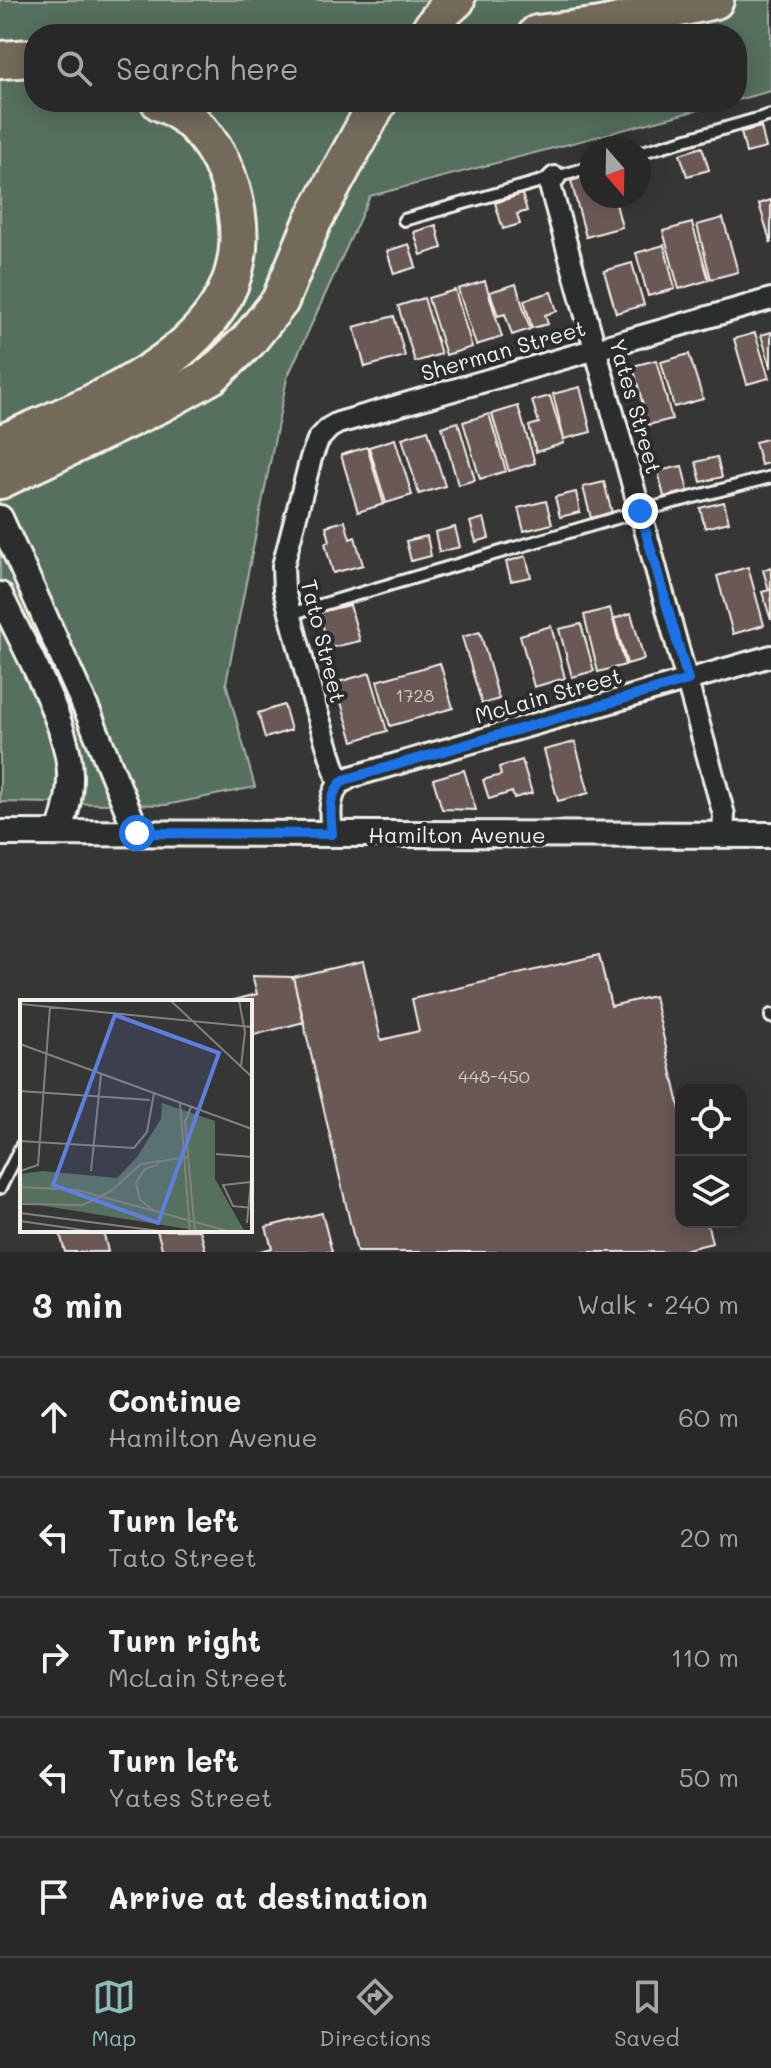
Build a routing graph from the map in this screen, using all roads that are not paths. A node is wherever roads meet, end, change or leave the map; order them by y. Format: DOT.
graph roads {
  1 [pos="456,0"];
  2 [pos="715,0"];
  3 [pos="434,24"];
  4 [pos="610,24"];
  5 [pos="24,59"];
  6 [pos="0,60"];
  7 [pos="0,71"];
  8 [pos="24,72"];
  9 [pos="177,112"];
  10 [pos="373,112"];
  11 [pos="771,115"];
  12 [pos="651,150"];
  13 [pos="579,170"];
  14 [pos="555,177"];
  15 [pos="404,220"];
  16 [pos="771,299"];
  17 [pos="595,349"];
  18 [pos="0,444"];
  19 [pos="311,458"];
  20 [pos="771,477"];
  21 [pos="0,480"];
  22 [pos="640,511"];
  23 [pos="0,518"];
  24 [pos="0,595"];
  25 [pos="290,614"];
  26 [pos="771,656"];
  27 [pos="688,680"];
  28 [pos="339,784"];
  29 [pos="0,833"];
  30 [pos="59,833"];
  31 [pos="137,833"];
  32 [pos="332,834"];
  33 [pos="723,834"];
  34 [pos="771,835"];
  35 [pos="20,1149"];
  36 [pos="0,1188"];
  1 -- 3 [label="highway"];
  2 -- 4 [label="highway"];
  5 -- 6 [label="highway"];
  7 -- 8 [label="highway"];
  9 -- 18 [label="highway"];
  10 -- 21 [label="highway"];
  11 -- 12 [label="lane"];
  13 -- 14 [label="lane"];
  14 -- 15 [label="lane"];
  14 -- 17 [label="street, Yates Street"];
  16 -- 17 [label="street, Sherman Street"];
  17 -- 19 [label="street, Sherman Street"];
  17 -- 22 [label="street, Yates Street"];
  19 -- 25 [label="street, Tato Street"];
  20 -- 22 [label="lane"];
  22 -- 25 [label="lane"];
  22 -- 27 [label="street, Yates Street"];
  23 -- 31 [label="street"];
  24 -- 30 [label="street"];
  25 -- 28 [label="street, Tato Street"];
  26 -- 27 [label="street, McLain Street"];
  27 -- 28 [label="street, McLain Street"];
  27 -- 33 [label="street, Yates Street"];
  28 -- 32 [label="street, Tato Street"];
  29 -- 30 [label="street, Hamilton Avenue"];
  30 -- 31 [label="street, Hamilton Avenue"];
  31 -- 32 [label="street, Hamilton Avenue"];
  32 -- 33 [label="street, Hamilton Avenue"];
  33 -- 34 [label="street, Hamilton Avenue"];
  35 -- 36 [label="lane"];
}
